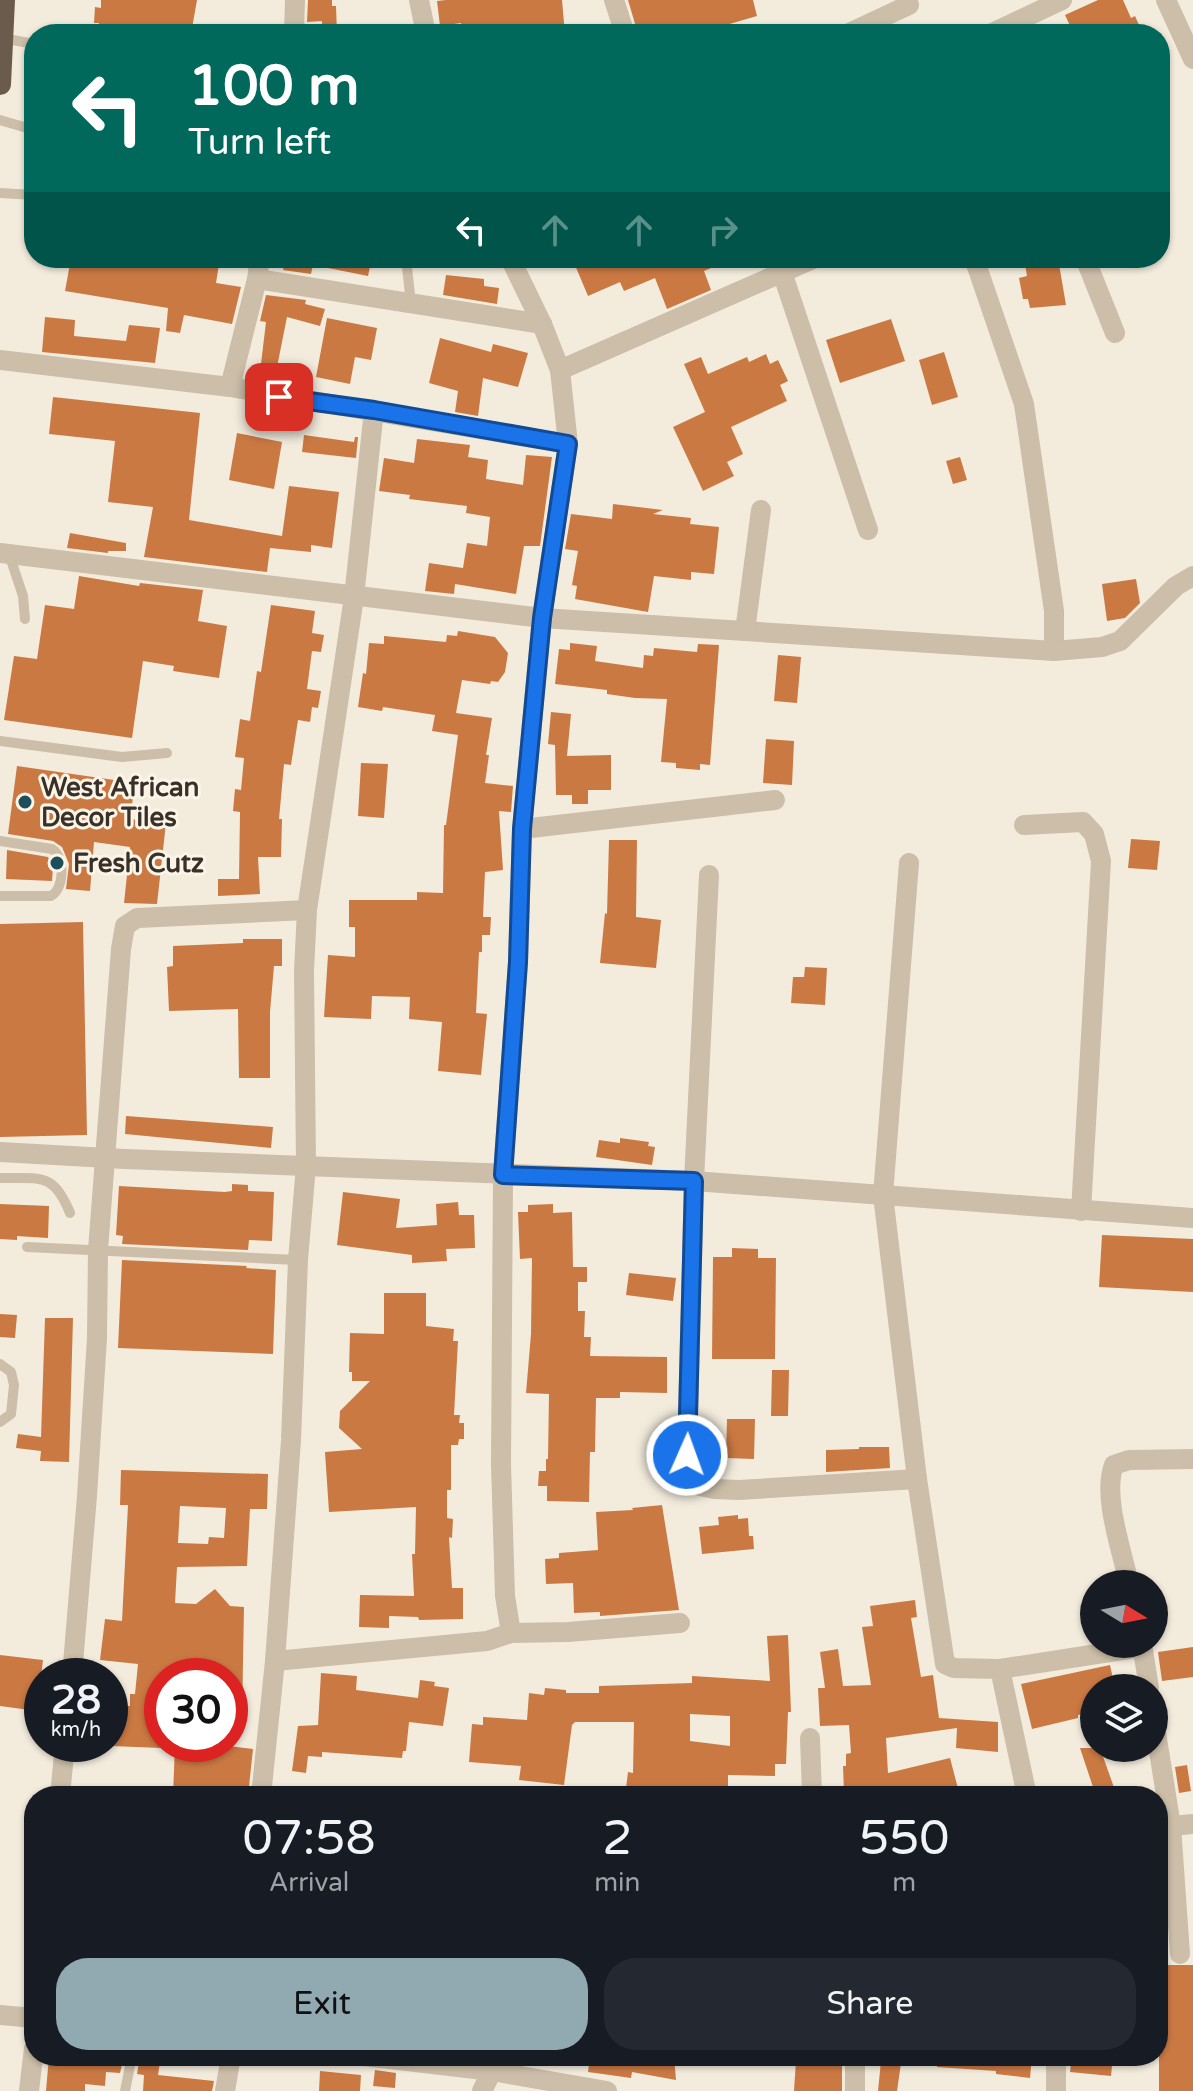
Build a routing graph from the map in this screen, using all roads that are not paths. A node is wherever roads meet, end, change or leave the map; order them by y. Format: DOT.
graph roads {
  1 [pos="4,0"];
  2 [pos="295,0"];
  3 [pos="419,0"];
  4 [pos="614,0"];
  5 [pos="1062,0"];
  6 [pos="1166,0"];
  7 [pos="909,5"];
  8 [pos="294,24"];
  9 [pos="424,24"];
  10 [pos="622,24"];
  11 [pos="868,24"];
  12 [pos="1011,24"];
  13 [pos="2,38"];
  14 [pos="24,42"];
  15 [pos="1193,59"];
  16 [pos="0,84"];
  17 [pos="0,120"];
  18 [pos="24,127"];
  19 [pos="0,193"];
  20 [pos="24,194"];
  21 [pos="259,268"];
  22 [pos="407,268"];
  23 [pos="515,268"];
  24 [pos="791,268"];
  25 [pos="977,268"];
  26 [pos="1089,268"];
  27 [pos="782,272"];
  28 [pos="257,279"];
  29 [pos="411,304"];
  30 [pos="542,324"];
  31 [pos="1115,333"];
  32 [pos="0,360"];
  33 [pos="560,370"];
  34 [pos="230,387"];
  35 [pos="374,410"];
  36 [pos="568,444"];
  37 [pos="761,510"];
  38 [pos="868,530"];
  39 [pos="4,554"];
  40 [pos="1193,576"];
  41 [pos="354,597"];
  42 [pos="542,618"];
  43 [pos="25,619"];
  44 [pos="745,631"];
  45 [pos="1054,651"];
  46 [pos="0,741"];
  47 [pos="167,753"];
  48 [pos="775,800"];
  49 [pos="1024,825"];
  50 [pos="522,829"];
  51 [pos="0,841"];
  52 [pos="909,863"];
  53 [pos="709,875"];
  54 [pos="0,896"];
  55 [pos="307,910"];
  56 [pos="0,1152"];
  57 [pos="49,1155"];
  58 [pos="106,1157"];
  59 [pos="306,1166"];
  60 [pos="503,1175"];
  61 [pos="0,1178"];
  62 [pos="46,1179"];
  63 [pos="694,1181"];
  64 [pos="883,1195"];
  65 [pos="1081,1211"];
  66 [pos="70,1213"];
  67 [pos="1193,1218"];
  68 [pos="27,1247"];
  69 [pos="98,1250"];
  70 [pos="298,1260"];
  71 [pos="0,1364"];
  72 [pos="0,1422"];
  73 [pos="1193,1459"];
  74 [pos="917,1479"];
  75 [pos="1126,1570"];
  76 [pos="680,1623"];
  77 [pos="511,1633"];
  78 [pos="1080,1656"];
  79 [pos="73,1658"];
  80 [pos="275,1661"];
  81 [pos="1000,1669"];
  82 [pos="810,1738"];
  83 [pos="63,1762"];
  84 [pos="1161,1762"];
  85 [pos="61,1786"];
  86 [pos="262,1786"];
  87 [pos="812,1786"];
  88 [pos="1025,1786"];
  89 [pos="1165,1786"];
  90 [pos="1168,1807"];
  91 [pos="1193,1824"];
  92 [pos="1171,1826"];
  93 [pos="1186,1954"];
  94 [pos="0,2015"];
  95 [pos="24,2017"];
  96 [pos="32,2066"];
  97 [pos="130,2066"];
  98 [pos="229,2066"];
  99 [pos="492,2066"];
  100 [pos="501,2066"];
  101 [pos="855,2066"];
  102 [pos="1056,2066"];
  103 [pos="29,2091"];
  104 [pos="125,2091"];
  105 [pos="225,2091"];
  106 [pos="482,2091"];
  107 [pos="607,2091"];
  108 [pos="855,2091"];
  109 [pos="1056,2091"];
  1 -- 13 [label="highway"];
  2 -- 8 [label="street"];
  3 -- 9 [label="street"];
  4 -- 10 [label="street"];
  5 -- 12 [label="street"];
  6 -- 15 [label="street"];
  7 -- 11 [label="street"];
  13 -- 14 [label="lane"];
  13 -- 16 [label="highway"];
  17 -- 18 [label="lane"];
  19 -- 20 [label="lane"];
  21 -- 28 [label="street"];
  22 -- 29 [label="lane"];
  23 -- 30 [label="street"];
  24 -- 27 [label="street"];
  25 -- 45 [label="street"];
  26 -- 31 [label="street"];
  27 -- 33 [label="street"];
  27 -- 38 [label="street"];
  28 -- 29 [label="street"];
  28 -- 34 [label="street"];
  29 -- 30 [label="street"];
  30 -- 33 [label="street"];
  32 -- 34 [label="street"];
  33 -- 36 [label="street"];
  34 -- 35 [label="street"];
  35 -- 36 [label="street"];
  35 -- 41 [label="street"];
  36 -- 42 [label="street"];
  37 -- 44 [label="street"];
  39 -- 41 [label="street"];
  39 -- 43 [label="lane"];
  40 -- 45 [label="street"];
  41 -- 42 [label="street"];
  41 -- 55 [label="street"];
  42 -- 44 [label="street"];
  42 -- 50 [label="street"];
  44 -- 45 [label="street"];
  46 -- 47 [label="lane"];
  48 -- 50 [label="street"];
  49 -- 65 [label="street"];
  50 -- 60 [label="street"];
  51 -- 54 [label="lane"];
  52 -- 64 [label="street"];
  53 -- 63 [label="street"];
  55 -- 58 [label="street"];
  55 -- 59 [label="street"];
  56 -- 57 [label="street"];
  57 -- 58 [label="street"];
  57 -- 62 [label="lane"];
  58 -- 59 [label="street"];
  58 -- 69 [label="street"];
  59 -- 60 [label="street"];
  59 -- 70 [label="street"];
  60 -- 63 [label="street"];
  60 -- 77 [label="street"];
  61 -- 62 [label="lane"];
  62 -- 66 [label="lane"];
  63 -- 64 [label="street"];
  63 -- 74 [label="street"];
  64 -- 65 [label="street"];
  64 -- 74 [label="street"];
  65 -- 67 [label="street"];
  68 -- 69 [label="lane"];
  69 -- 70 [label="lane"];
  69 -- 79 [label="street"];
  70 -- 80 [label="street"];
  71 -- 72 [label="lane"];
  73 -- 75 [label="street"];
  74 -- 81 [label="street"];
  76 -- 77 [label="street"];
  77 -- 80 [label="street"];
  78 -- 81 [label="street"];
  80 -- 86 [label="street"];
  81 -- 88 [label="street"];
  82 -- 87 [label="street"];
  83 -- 85 [label="street"];
  84 -- 89 [label="street"];
  90 -- 92 [label="street"];
  91 -- 92 [label="street"];
  92 -- 93 [label="street"];
  94 -- 95 [label="street"];
  96 -- 103 [label="street"];
  97 -- 104 [label="lane"];
  98 -- 105 [label="street"];
  99 -- 106 [label="street"];
  100 -- 107 [label="street"];
  101 -- 108 [label="street"];
  102 -- 109 [label="street"];
}
